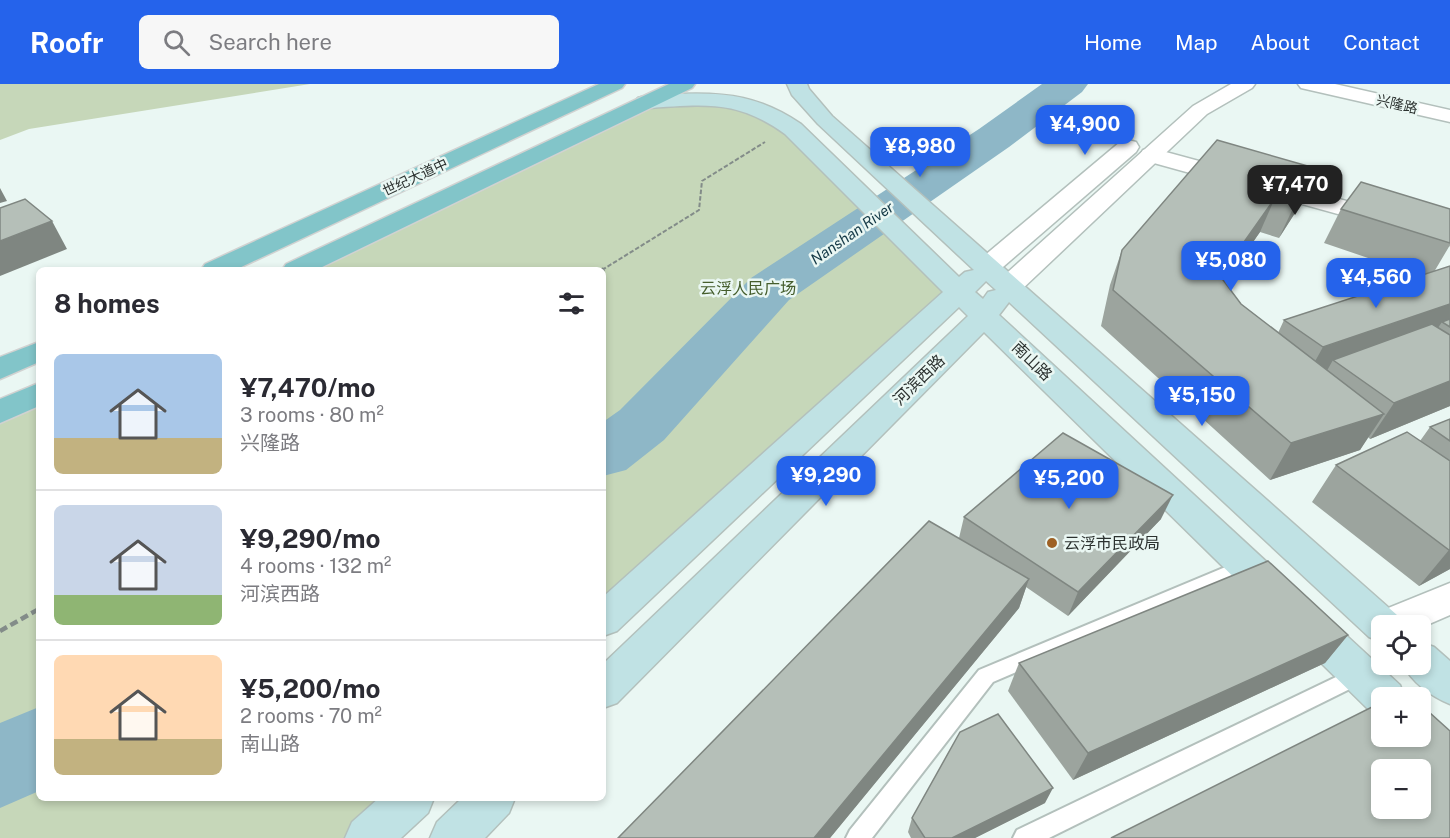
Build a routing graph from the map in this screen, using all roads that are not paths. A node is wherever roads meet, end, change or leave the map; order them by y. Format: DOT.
graph roads {
  1 [pos="615,84"];
  2 [pos="685,84"];
  3 [pos="797,84"];
  4 [pos="1206,84"];
  5 [pos="1245,84"];
  6 [pos="1308,84"];
  7 [pos="645,102"];
  8 [pos="1450,116"];
  9 [pos="1151,155"];
  10 [pos="1450,237"];
  11 [pos="220,267"];
  12 [pos="301,267"];
  13 [pos="998,276"];
  14 [pos="958,291"];
  15 [pos="984,316"];
  16 [pos="36,352"];
  17 [pos="0,369"];
  18 [pos="36,394"];
  19 [pos="0,412"];
  20 [pos="1246,565"];
  21 [pos="1450,598"];
  22 [pos="1372,615"];
  23 [pos="1410,615"];
  24 [pos="606,618"];
  25 [pos="1431,669"];
  26 [pos="1360,674"];
  27 [pos="1450,686"];
  28 [pos="606,687"];
  29 [pos="1374,687"];
  30 [pos="409,801"];
  31 [pos="490,801"];
  32 [pos="368,838"];
  33 [pos="453,838"];
  34 [pos="858,838"];
  35 [pos="1025,838"];
  1 -- 11 [label="main road, 世纪大道中"];
  2 -- 7 [label="main road, 世纪大道中"];
  3 -- 13 [label="main road"];
  4 -- 13 [label="street, 河滨西路"];
  5 -- 9 [label="street, 河滨西路"];
  6 -- 8 [label="street, 兴隆路"];
  7 -- 12 [label="main road, 世纪大道中"];
  7 -- 14 [label="main road, 南山路"];
  9 -- 10 [label="street"];
  9 -- 13 [label="street, 河滨西路"];
  13 -- 14 [label="main road, 河滨西路"];
  13 -- 15 [label="main road, 河滨西路"];
  13 -- 22 [label="main road"];
  14 -- 15 [label="main road, 南山路"];
  14 -- 24 [label="main road, 河滨西路"];
  15 -- 20 [label="main road, 南山路"];
  15 -- 28 [label="main road, 河滨西路"];
  16 -- 17 [label="main road"];
  18 -- 19 [label="main road"];
  20 -- 26 [label="main road, 南山路"];
  20 -- 34 [label="lane"];
  21 -- 23 [label="street"];
  25 -- 27 [label="main road"];
  26 -- 29 [label="main road, 南山路"];
  26 -- 35 [label="lane"];
  30 -- 32 [label="main road"];
  31 -- 33 [label="main road"];
}
